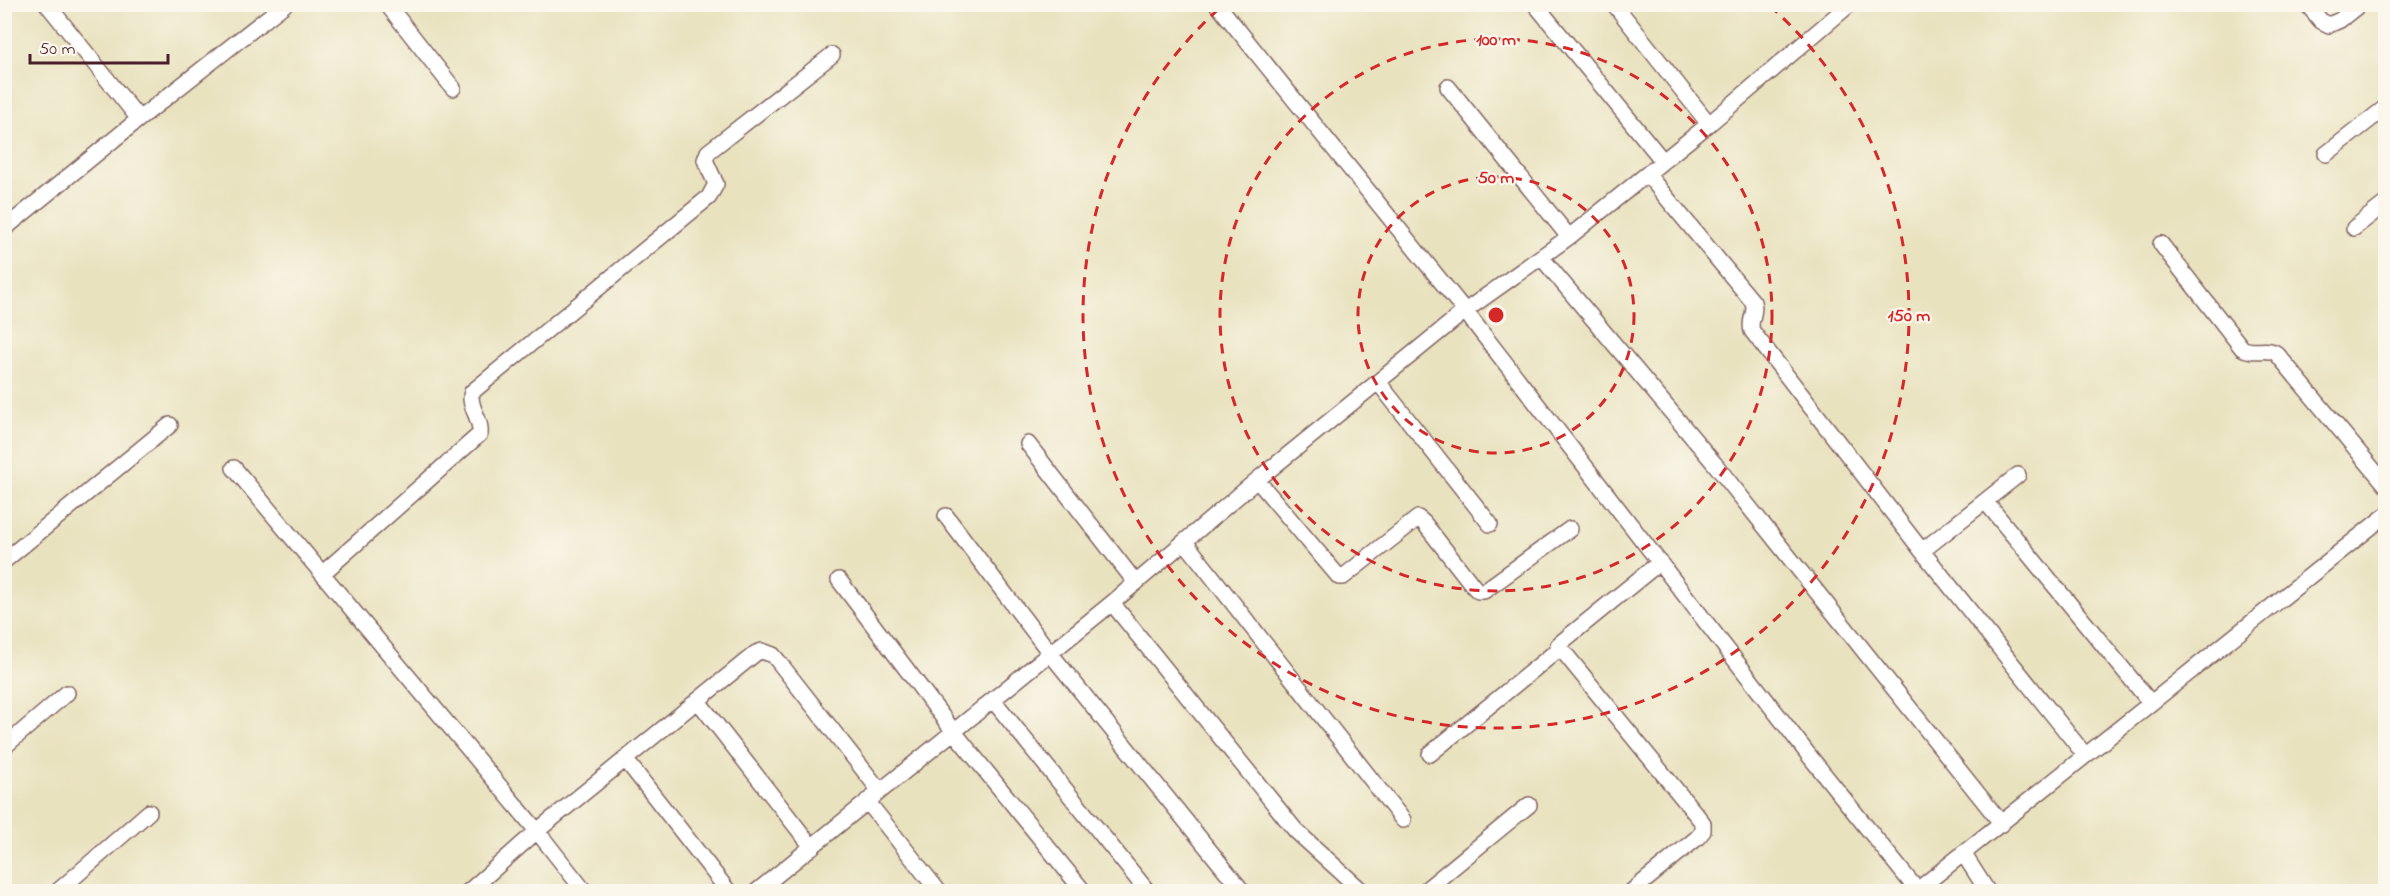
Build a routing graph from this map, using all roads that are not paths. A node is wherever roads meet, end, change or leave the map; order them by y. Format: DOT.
graph roads {
  1 [pos="47,4"];
  2 [pos="285,4"];
  3 [pos="387,4"];
  4 [pos="1217,4"];
  5 [pos="1535,4"];
  6 [pos="1614,4"];
  7 [pos="1850,4"];
  8 [pos="2307,4"];
  9 [pos="2360,4"];
  10 [pos="832,55"];
  11 [pos="1448,87"];
  12 [pos="453,88"];
  13 [pos="2385,107"];
  14 [pos="139,119"];
  15 [pos="1709,124"];
  16 [pos="2326,154"];
  17 [pos="1663,161"];
  18 [pos="1647,174"];
  19 [pos="2385,203"];
  20 [pos="2354,228"];
  21 [pos="4,229"];
  22 [pos="1569,237"];
  23 [pos="2161,244"];
  24 [pos="1541,257"];
  25 [pos="1465,311"];
  26 [pos="1378,382"];
  27 [pos="170,425"];
  28 [pos="1028,444"];
  29 [pos="234,468"];
  30 [pos="2018,475"];
  31 [pos="1257,480"];
  32 [pos="2385,485"];
  33 [pos="1985,501"];
  34 [pos="2385,515"];
  35 [pos="945,516"];
  36 [pos="1490,524"];
  37 [pos="1570,529"];
  38 [pos="1185,543"];
  39 [pos="1923,551"];
  40 [pos="4,561"];
  41 [pos="1660,562"];
  42 [pos="323,573"];
  43 [pos="839,580"];
  44 [pos="1136,583"];
  45 [pos="1112,603"];
  46 [pos="1559,649"];
  47 [pos="1050,653"];
  48 [pos="67,693"];
  49 [pos="993,700"];
  50 [pos="698,701"];
  51 [pos="2150,702"];
  52 [pos="954,732"];
  53 [pos="4,747"];
  54 [pos="1430,754"];
  55 [pos="2085,755"];
  56 [pos="625,759"];
  57 [pos="880,791"];
  58 [pos="867,801"];
  59 [pos="1529,805"];
  60 [pos="149,812"];
  61 [pos="1403,820"];
  62 [pos="2002,824"];
  63 [pos="537,831"];
  64 [pos="812,848"];
  65 [pos="1963,853"];
  66 [pos="66,888"];
  67 [pos="764,889"];
  68 [pos="468,891"];
  69 [pos="585,891"];
  70 [pos="729,891"];
  71 [pos="939,891"];
  72 [pos="1084,891"];
  73 [pos="1148,891"];
  74 [pos="1244,891"];
  75 [pos="1363,891"];
  76 [pos="1423,891"];
  77 [pos="1631,891"];
  78 [pos="1916,891"];
  79 [pos="1988,891"];
  1 -- 14 [label="street"];
  2 -- 14 [label="street"];
  3 -- 12 [label="street"];
  4 -- 25 [label="street"];
  5 -- 17 [label="street"];
  6 -- 15 [label="street"];
  7 -- 15 [label="street"];
  8 -- 9 [label="street"];
  10 -- 42 [label="street"];
  11 -- 22 [label="street"];
  13 -- 16 [label="street"];
  14 -- 21 [label="street"];
  15 -- 17 [label="street"];
  17 -- 18 [label="street"];
  18 -- 22 [label="street"];
  18 -- 39 [label="street"];
  19 -- 20 [label="street"];
  22 -- 24 [label="street"];
  23 -- 32 [label="street"];
  24 -- 25 [label="street"];
  24 -- 62 [label="street"];
  25 -- 26 [label="street"];
  25 -- 41 [label="street"];
  26 -- 31 [label="street"];
  26 -- 36 [label="street"];
  27 -- 40 [label="street"];
  28 -- 44 [label="street"];
  29 -- 42 [label="street"];
  30 -- 33 [label="street"];
  31 -- 37 [label="street"];
  31 -- 38 [label="street"];
  33 -- 39 [label="street"];
  33 -- 51 [label="street"];
  34 -- 51 [label="street"];
  35 -- 47 [label="street"];
  38 -- 44 [label="street"];
  38 -- 61 [label="street"];
  39 -- 55 [label="street"];
  41 -- 46 [label="street"];
  41 -- 78 [label="street"];
  42 -- 63 [label="street"];
  43 -- 52 [label="street"];
  44 -- 45 [label="street"];
  45 -- 47 [label="street"];
  45 -- 75 [label="street"];
  46 -- 54 [label="street"];
  46 -- 77 [label="street"];
  47 -- 49 [label="street"];
  47 -- 74 [label="street"];
  48 -- 53 [label="street"];
  49 -- 52 [label="street"];
  49 -- 73 [label="street"];
  50 -- 56 [label="street"];
  50 -- 57 [label="street"];
  50 -- 64 [label="street"];
  51 -- 55 [label="street"];
  52 -- 57 [label="street"];
  52 -- 72 [label="street"];
  55 -- 62 [label="street"];
  56 -- 63 [label="street"];
  56 -- 70 [label="street"];
  57 -- 58 [label="street"];
  58 -- 64 [label="street"];
  58 -- 71 [label="street"];
  59 -- 76 [label="street"];
  60 -- 66 [label="street"];
  62 -- 65 [label="street"];
  63 -- 68 [label="street"];
  63 -- 69 [label="street"];
  64 -- 67 [label="street"];
  65 -- 78 [label="street"];
  65 -- 79 [label="street"];
}
